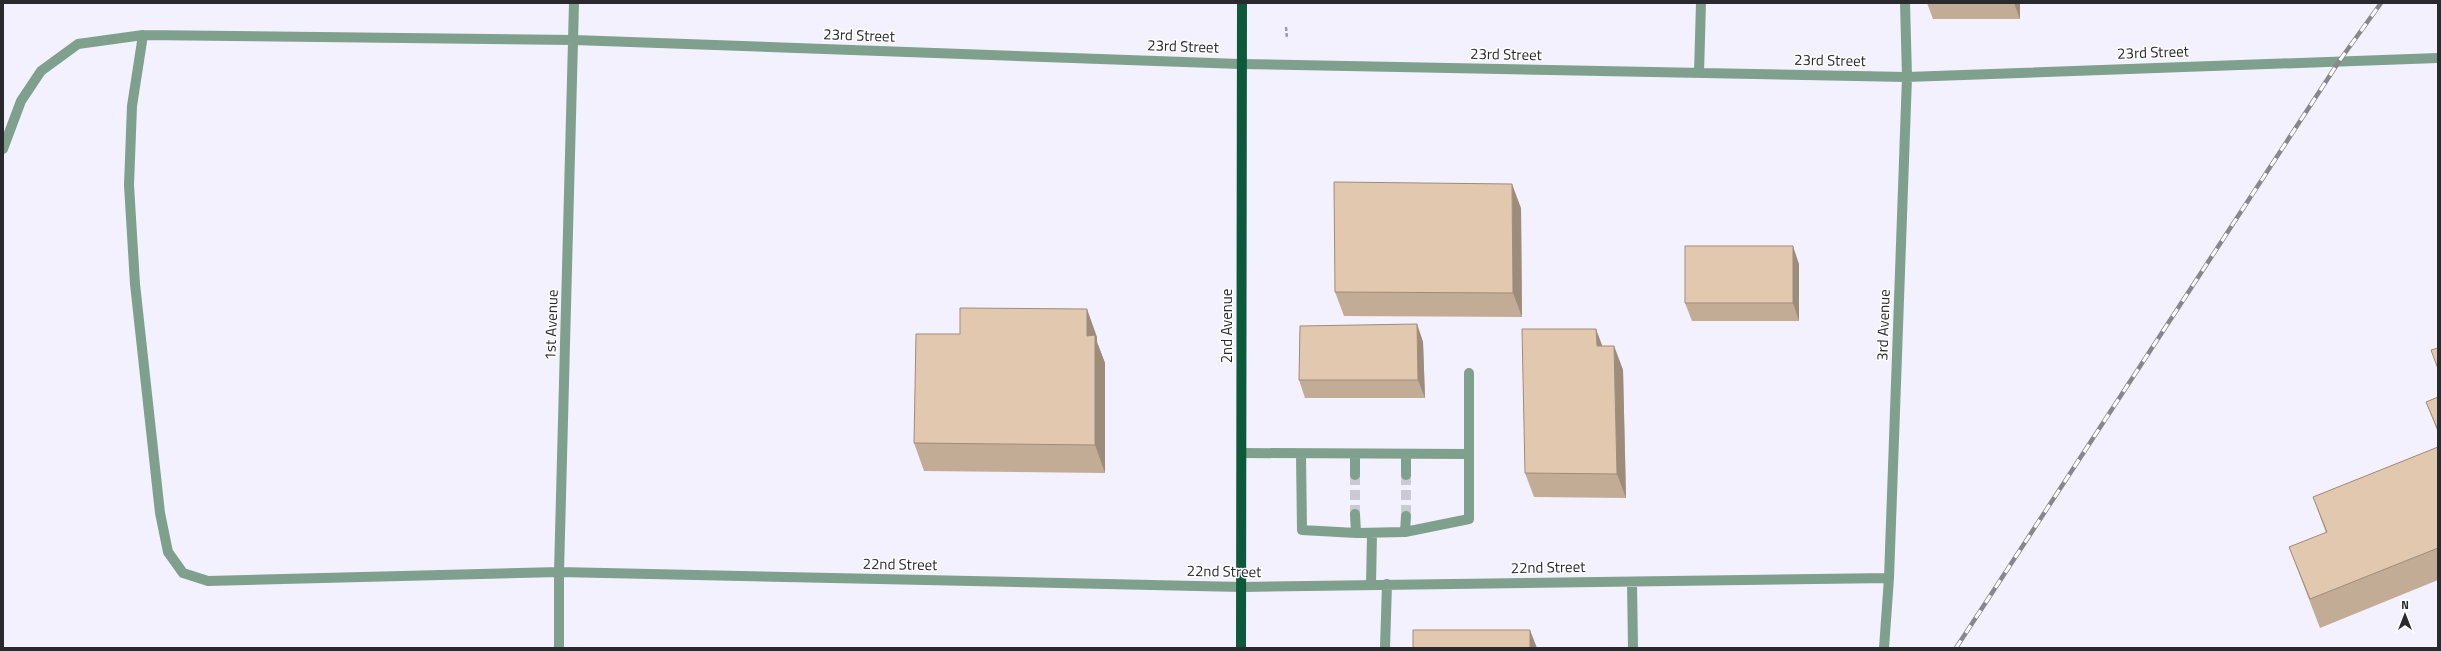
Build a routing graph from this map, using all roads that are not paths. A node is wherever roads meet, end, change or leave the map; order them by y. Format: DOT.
graph roads {
  1 [pos="574,3"];
  2 [pos="1242,3"];
  3 [pos="1701,3"];
  4 [pos="1905,3"];
  5 [pos="143,34"];
  6 [pos="574,40"];
  7 [pos="2438,58"];
  8 [pos="1240,64"];
  9 [pos="1699,73"];
  10 [pos="1907,77"];
  11 [pos="3,149"];
  12 [pos="1469,373"];
  13 [pos="1242,453"];
  14 [pos="1302,454"];
  15 [pos="1355,454"];
  16 [pos="1406,454"];
  17 [pos="1469,454"];
  18 [pos="1355,475"];
  19 [pos="1406,475"];
  20 [pos="1355,514"];
  21 [pos="1406,516"];
  22 [pos="1405,532"];
  23 [pos="1356,533"];
  24 [pos="1372,533"];
  25 [pos="558,572"];
  26 [pos="1889,578"];
  27 [pos="1632,582"];
  28 [pos="1387,584"];
  29 [pos="1371,585"];
  30 [pos="1242,587"];
  31 [pos="559,648"];
  32 [pos="1241,648"];
  33 [pos="1385,648"];
  34 [pos="1633,648"];
  35 [pos="1884,648"];
  1 -- 6 [label="street, 1st Avenue"];
  2 -- 8 [label="main road, 2nd Avenue"];
  3 -- 9 [label="street"];
  4 -- 10 [label="street, 3rd Avenue"];
  5 -- 6 [label="street, 23rd Street"];
  5 -- 11 [label="street, 23rd Street"];
  5 -- 25 [label="street, 22nd Street"];
  6 -- 8 [label="street, 23rd Street"];
  6 -- 25 [label="street, 1st Avenue"];
  7 -- 10 [label="street, 23rd Street"];
  8 -- 9 [label="street, 23rd Street"];
  8 -- 13 [label="main road, 2nd Avenue"];
  9 -- 10 [label="street, 23rd Street"];
  10 -- 26 [label="street, 3rd Avenue"];
  12 -- 17 [label="street"];
  13 -- 14 [label="street"];
  13 -- 30 [label="main road, 2nd Avenue"];
  14 -- 15 [label="street"];
  14 -- 23 [label="street"];
  15 -- 16 [label="street"];
  15 -- 18 [label="street"];
  16 -- 17 [label="street"];
  16 -- 19 [label="street"];
  17 -- 22 [label="street"];
  20 -- 23 [label="street"];
  21 -- 22 [label="street"];
  22 -- 24 [label="street"];
  23 -- 24 [label="street"];
  24 -- 29 [label="street"];
  25 -- 30 [label="street, 22nd Street"];
  25 -- 31 [label="street, 1st Avenue"];
  26 -- 27 [label="street, 22nd Street"];
  26 -- 35 [label="street, 3rd Avenue"];
  27 -- 28 [label="street, 22nd Street"];
  27 -- 34 [label="street"];
  28 -- 29 [label="street, 22nd Street"];
  28 -- 33 [label="street"];
  29 -- 30 [label="street, 22nd Street"];
  30 -- 32 [label="main road, 2nd Avenue"];
}
